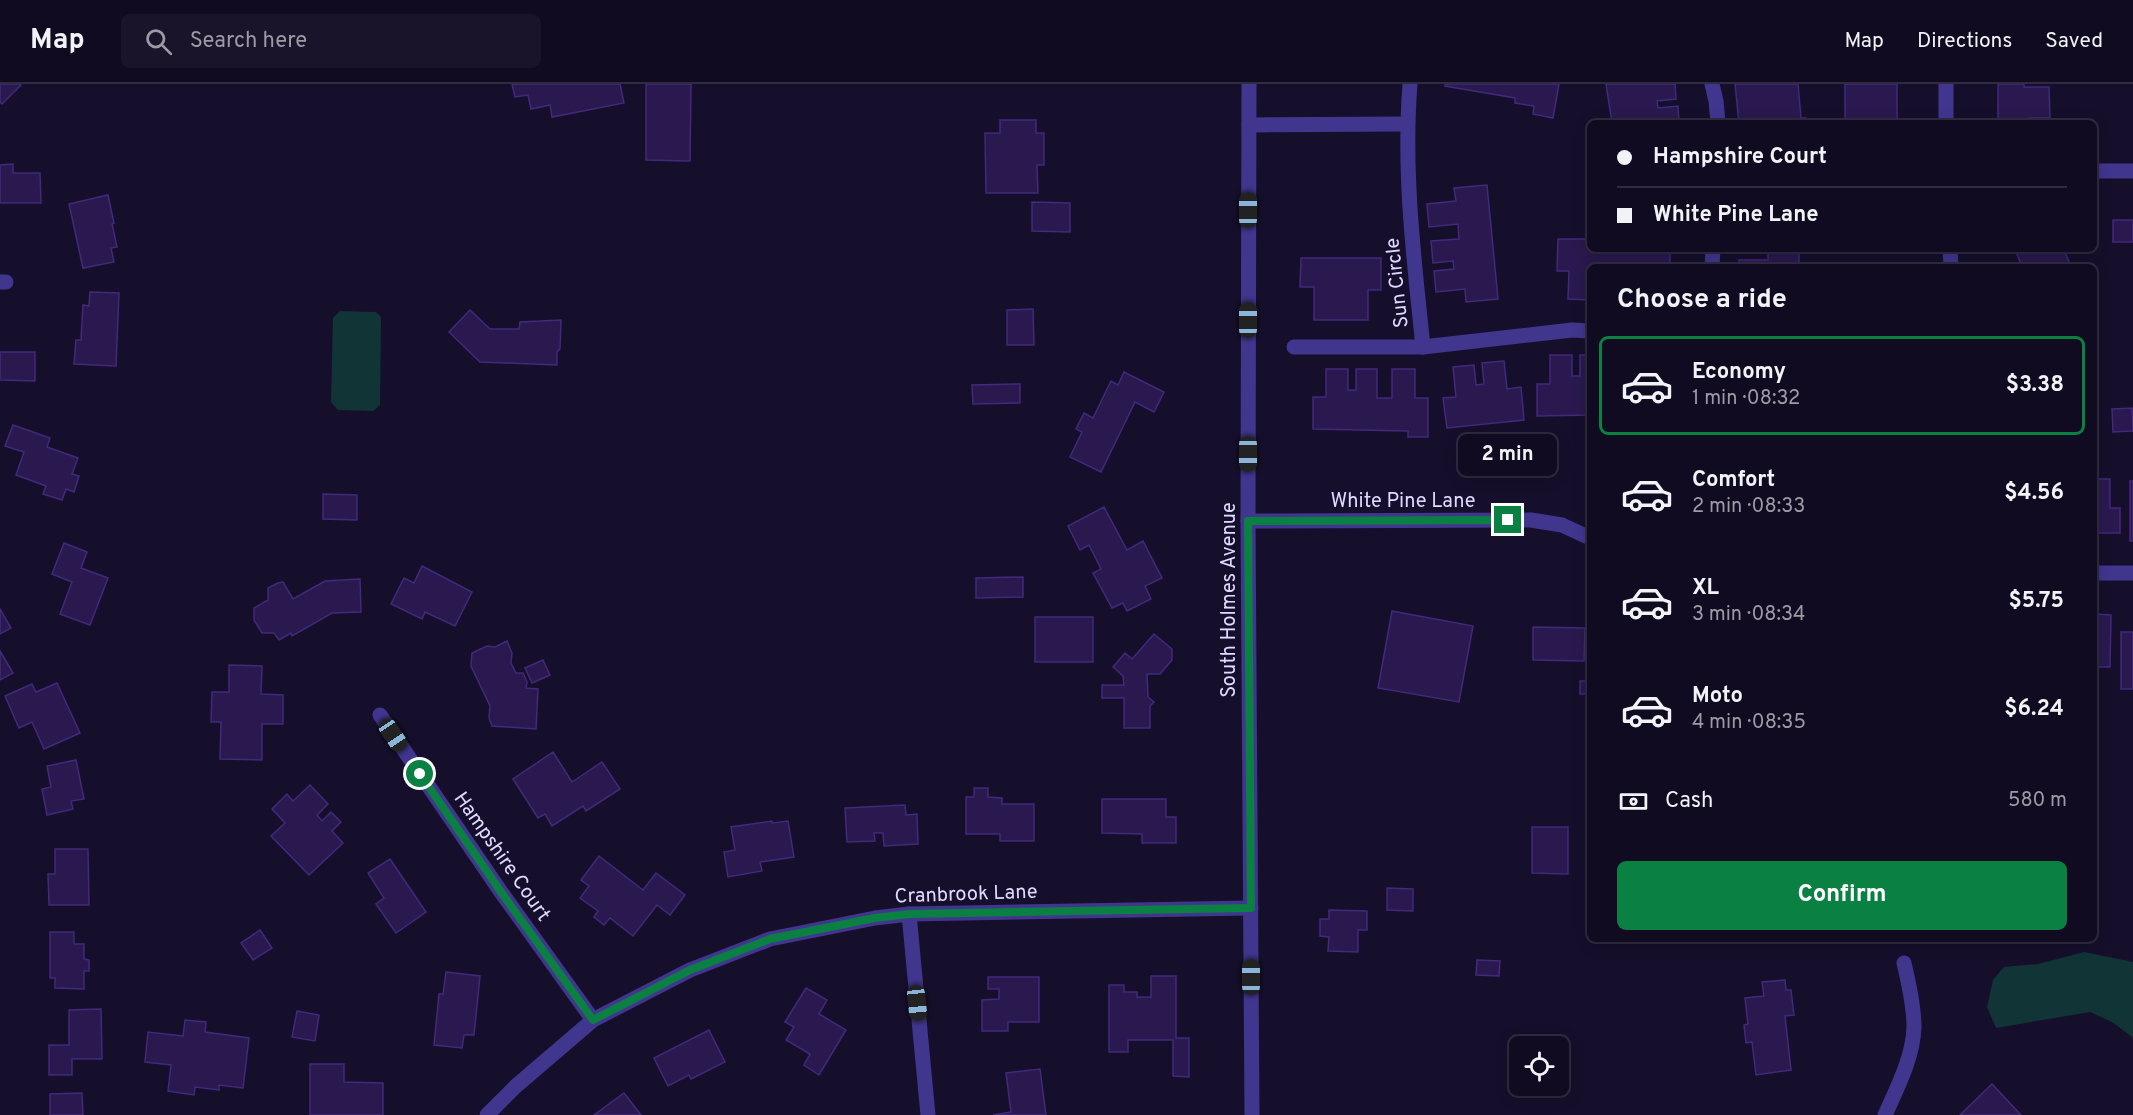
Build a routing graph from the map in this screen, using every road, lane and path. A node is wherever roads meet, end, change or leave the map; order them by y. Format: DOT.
graph roads {
  1 [pos="1249,84"];
  2 [pos="1410,84"];
  3 [pos="1712,84"];
  4 [pos="1946,84"];
  5 [pos="1718,120"];
  6 [pos="1946,120"];
  7 [pos="1407,124"];
  8 [pos="1249,125"];
  9 [pos="2097,171"];
  10 [pos="2133,171"];
  11 [pos="1587,331"];
  12 [pos="1424,346"];
  13 [pos="1294,347"];
  14 [pos="1248,521"];
  15 [pos="1587,537"];
  16 [pos="2097,573"];
  17 [pos="2133,573"];
  18 [pos="380,715"];
  19 [pos="1251,908"];
  20 [pos="909,914"];
  21 [pos="1904,963"];
  22 [pos="593,1020"];
  23 [pos="487,1115"];
  24 [pos="928,1115"];
  25 [pos="1252,1115"];
  26 [pos="1885,1115"];
  1 -- 8 [label="street, South Holmes Avenue"];
  2 -- 7 [label="street, Sun Circle"];
  3 -- 5 [label="street"];
  4 -- 6 [label="street"];
  7 -- 8 [label="street"];
  7 -- 12 [label="street, Sun Circle"];
  8 -- 14 [label="street, South Holmes Avenue"];
  9 -- 10 [label="street"];
  11 -- 12 [label="street, Sun Circle"];
  12 -- 13 [label="street"];
  14 -- 15 [label="street, White Pine Lane"];
  14 -- 19 [label="street, South Holmes Avenue"];
  16 -- 17 [label="street"];
  18 -- 22 [label="street, Hampshire Court"];
  19 -- 20 [label="street, Cranbrook Lane"];
  19 -- 25 [label="street, South Holmes Avenue"];
  20 -- 22 [label="street, Cranbrook Lane"];
  20 -- 24 [label="street"];
  21 -- 26 [label="street"];
  22 -- 23 [label="street, Cranbrook Lane"];
}
